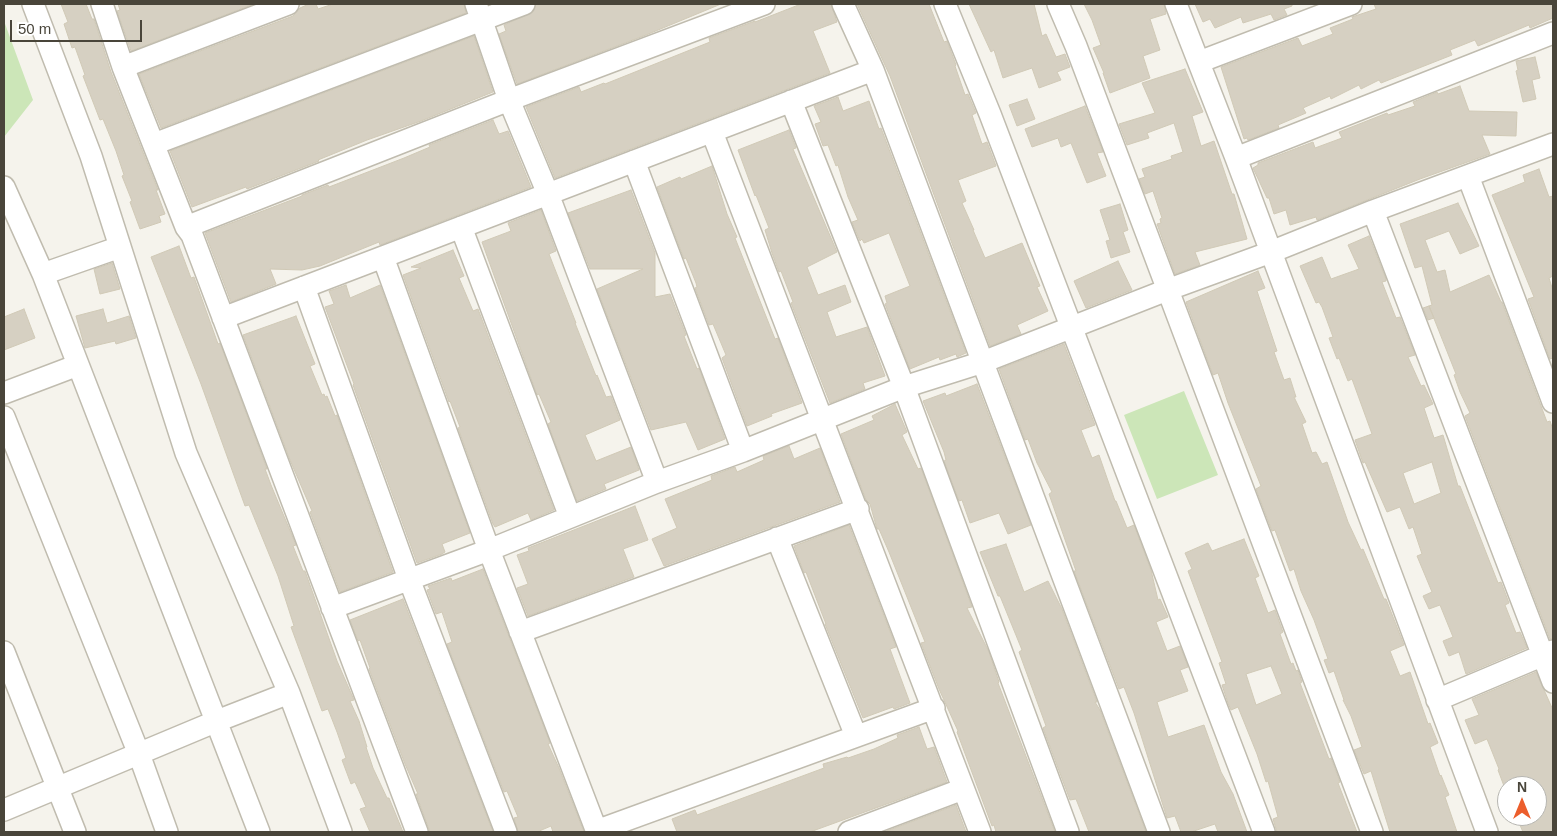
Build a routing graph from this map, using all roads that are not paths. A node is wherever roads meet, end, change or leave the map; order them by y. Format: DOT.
graph roads {
  1 [pos="33,4"];
  2 [pos="102,4"];
  3 [pos="288,4"];
  4 [pos="524,4"];
  5 [pos="764,4"];
  6 [pos="843,4"];
  7 [pos="945,4"];
  8 [pos="1058,4"];
  9 [pos="1176,4"];
  10 [pos="1351,4"];
  11 [pos="478,12"];
  12 [pos="1553,33"];
  13 [pos="1199,62"];
  14 [pos="123,67"];
  15 [pos="873,70"];
  16 [pos="509,100"];
  17 [pos="792,101"];
  18 [pos="712,132"];
  19 [pos="154,144"];
  20 [pos="1553,144"];
  21 [pos="1236,158"];
  22 [pos="634,161"];
  23 [pos="1468,176"];
  24 [pos="4,187"];
  25 [pos="548,194"];
  26 [pos="1373,211"];
  27 [pos="186,228"];
  28 [pos="461,228"];
  29 [pos="120,246"];
  30 [pos="1271,252"];
  31 [pos="383,257"];
  32 [pos="43,274"];
  33 [pos="304,287"];
  34 [pos="1166,290"];
  35 [pos="223,318"];
  36 [pos="1070,327"];
  37 [pos="983,362"];
  38 [pos="78,364"];
  39 [pos="904,387"];
  40 [pos="4,393"];
  41 [pos="1553,402"];
  42 [pos="4,417"];
  43 [pos="822,420"];
  44 [pos="743,451"];
  45 [pos="657,482"];
  46 [pos="858,510"];
  47 [pos="570,517"];
  48 [pos="777,538"];
  49 [pos="489,550"];
  50 [pos="409,579"];
  51 [pos="332,608"];
  52 [pos="520,632"];
  53 [pos="4,652"];
  54 [pos="1548,653"];
  55 [pos="1553,682"];
  56 [pos="288,693"];
  57 [pos="1437,700"];
  58 [pos="934,708"];
  59 [pos="217,721"];
  60 [pos="856,736"];
  61 [pos="139,754"];
  62 [pos="58,788"];
  63 [pos="963,789"];
  64 [pos="4,810"];
  65 [pos="75,832"];
  66 [pos="167,832"];
  67 [pos="259,832"];
  68 [pos="341,832"];
  69 [pos="417,832"];
  70 [pos="506,832"];
  71 [pos="596,832"];
  72 [pos="849,832"];
  73 [pos="980,832"];
  74 [pos="1068,832"];
  75 [pos="1159,832"];
  76 [pos="1264,832"];
  77 [pos="1372,832"];
  78 [pos="1487,832"];
  1 -- 29 [label="street"];
  2 -- 14 [label="street"];
  3 -- 14 [label="street"];
  4 -- 11 [label="street"];
  5 -- 16 [label="street"];
  6 -- 15 [label="street"];
  7 -- 36 [label="street"];
  8 -- 34 [label="street"];
  9 -- 13 [label="street"];
  10 -- 13 [label="street"];
  11 -- 16 [label="street"];
  11 -- 19 [label="street"];
  12 -- 21 [label="street"];
  13 -- 21 [label="street"];
  14 -- 19 [label="street"];
  15 -- 17 [label="street"];
  15 -- 37 [label="street"];
  16 -- 25 [label="street"];
  16 -- 27 [label="street"];
  17 -- 18 [label="street"];
  17 -- 39 [label="street"];
  18 -- 22 [label="street"];
  18 -- 43 [label="street"];
  19 -- 27 [label="street"];
  20 -- 23 [label="street"];
  21 -- 30 [label="street"];
  22 -- 25 [label="street"];
  22 -- 44 [label="street"];
  23 -- 26 [label="street"];
  23 -- 41 [label="street"];
  24 -- 32 [label="street"];
  25 -- 28 [label="street"];
  25 -- 45 [label="street"];
  26 -- 30 [label="street"];
  26 -- 54 [label="street"];
  27 -- 35 [label="street"];
  28 -- 31 [label="street"];
  28 -- 47 [label="street"];
  29 -- 32 [label="street"];
  29 -- 56 [label="street"];
  30 -- 34 [label="street"];
  30 -- 57 [label="street"];
  31 -- 33 [label="street"];
  31 -- 49 [label="street"];
  32 -- 38 [label="street"];
  33 -- 35 [label="street"];
  33 -- 50 [label="street"];
  34 -- 36 [label="street"];
  34 -- 77 [label="street"];
  35 -- 51 [label="street"];
  36 -- 37 [label="street"];
  36 -- 76 [label="street"];
  37 -- 39 [label="street"];
  37 -- 75 [label="street"];
  38 -- 40 [label="street"];
  38 -- 59 [label="street"];
  39 -- 43 [label="street"];
  39 -- 74 [label="street"];
  42 -- 61 [label="street"];
  43 -- 44 [label="street"];
  43 -- 46 [label="street"];
  44 -- 45 [label="street"];
  45 -- 47 [label="street"];
  46 -- 48 [label="street"];
  46 -- 58 [label="street"];
  47 -- 49 [label="street"];
  48 -- 52 [label="street"];
  48 -- 60 [label="street"];
  49 -- 50 [label="street"];
  49 -- 52 [label="street"];
  50 -- 51 [label="street"];
  50 -- 70 [label="street"];
  51 -- 69 [label="street"];
  52 -- 71 [label="street"];
  53 -- 62 [label="street"];
  54 -- 55 [label="street"];
  54 -- 57 [label="street"];
  56 -- 59 [label="street"];
  56 -- 68 [label="street"];
  57 -- 78 [label="street"];
  58 -- 60 [label="street"];
  58 -- 63 [label="street"];
  59 -- 61 [label="street"];
  59 -- 67 [label="street"];
  60 -- 71 [label="street"];
  61 -- 62 [label="street"];
  61 -- 66 [label="street"];
  62 -- 64 [label="street"];
  62 -- 65 [label="street"];
  63 -- 72 [label="street"];
  63 -- 73 [label="street"];
}
